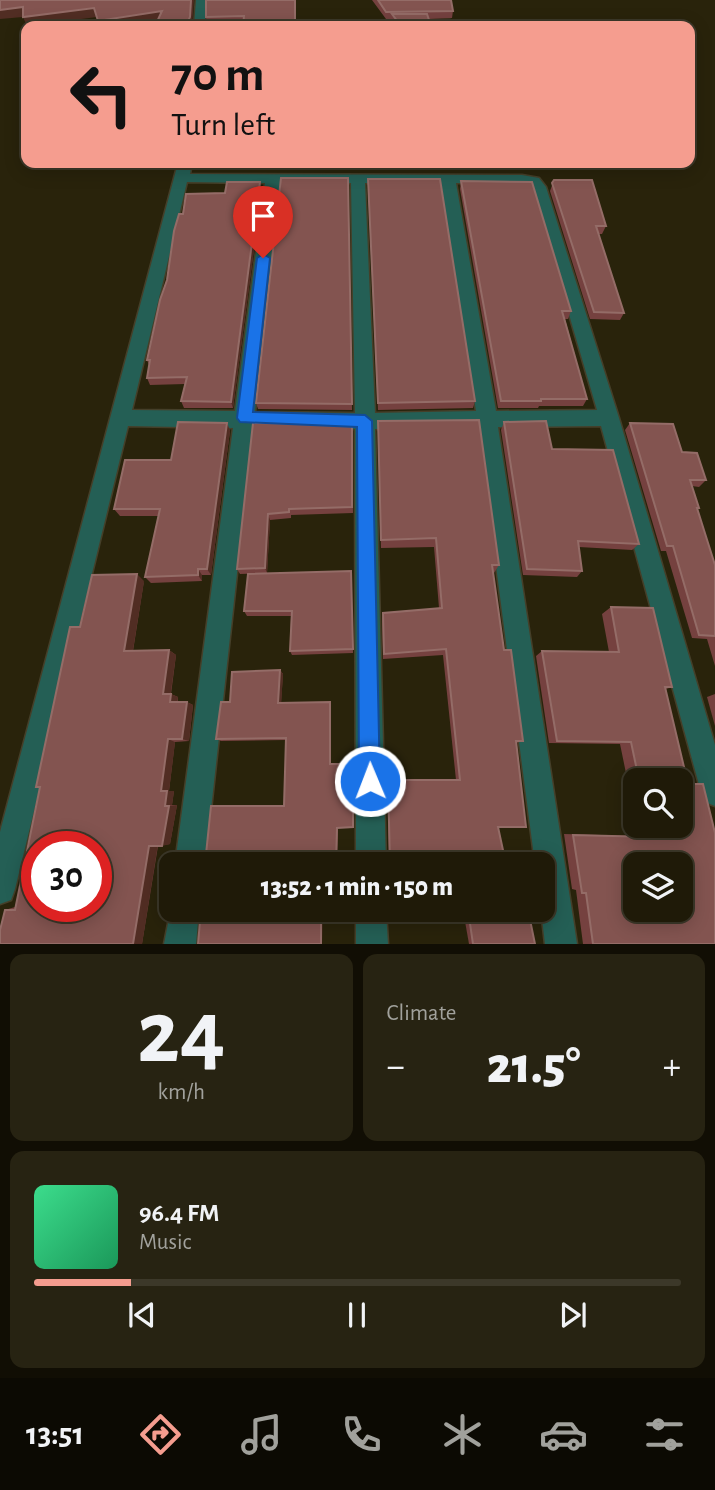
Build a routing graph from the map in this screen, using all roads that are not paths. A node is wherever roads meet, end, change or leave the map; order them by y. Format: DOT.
graph roads {
  1 [pos="201,0"];
  2 [pos="200,21"];
  3 [pos="184,170"];
  4 [pos="273,178"];
  5 [pos="358,178"];
  6 [pos="448,180"];
  7 [pos="121,418"];
  8 [pos="245,418"];
  9 [pos="487,418"];
  10 [pos="609,418"];
  11 [pos="365,421"];
  12 [pos="715,792"];
  13 [pos="191,852"];
  14 [pos="371,852"];
  15 [pos="0,890"];
  16 [pos="183,922"];
  17 [pos="371,922"];
  18 [pos="180,944"];
  19 [pos="372,944"];
  20 [pos="561,944"];
  1 -- 2 [label="street"];
  3 -- 4 [label="street"];
  3 -- 7 [label="street"];
  4 -- 5 [label="street"];
  4 -- 8 [label="street"];
  5 -- 6 [label="street"];
  5 -- 11 [label="street"];
  6 -- 9 [label="street"];
  6 -- 10 [label="street"];
  7 -- 8 [label="street"];
  7 -- 15 [label="street"];
  8 -- 11 [label="street"];
  8 -- 13 [label="street"];
  9 -- 10 [label="street"];
  9 -- 11 [label="street"];
  9 -- 20 [label="street"];
  10 -- 12 [label="street"];
  11 -- 14 [label="street"];
  16 -- 18 [label="street"];
  17 -- 19 [label="street"];
}
